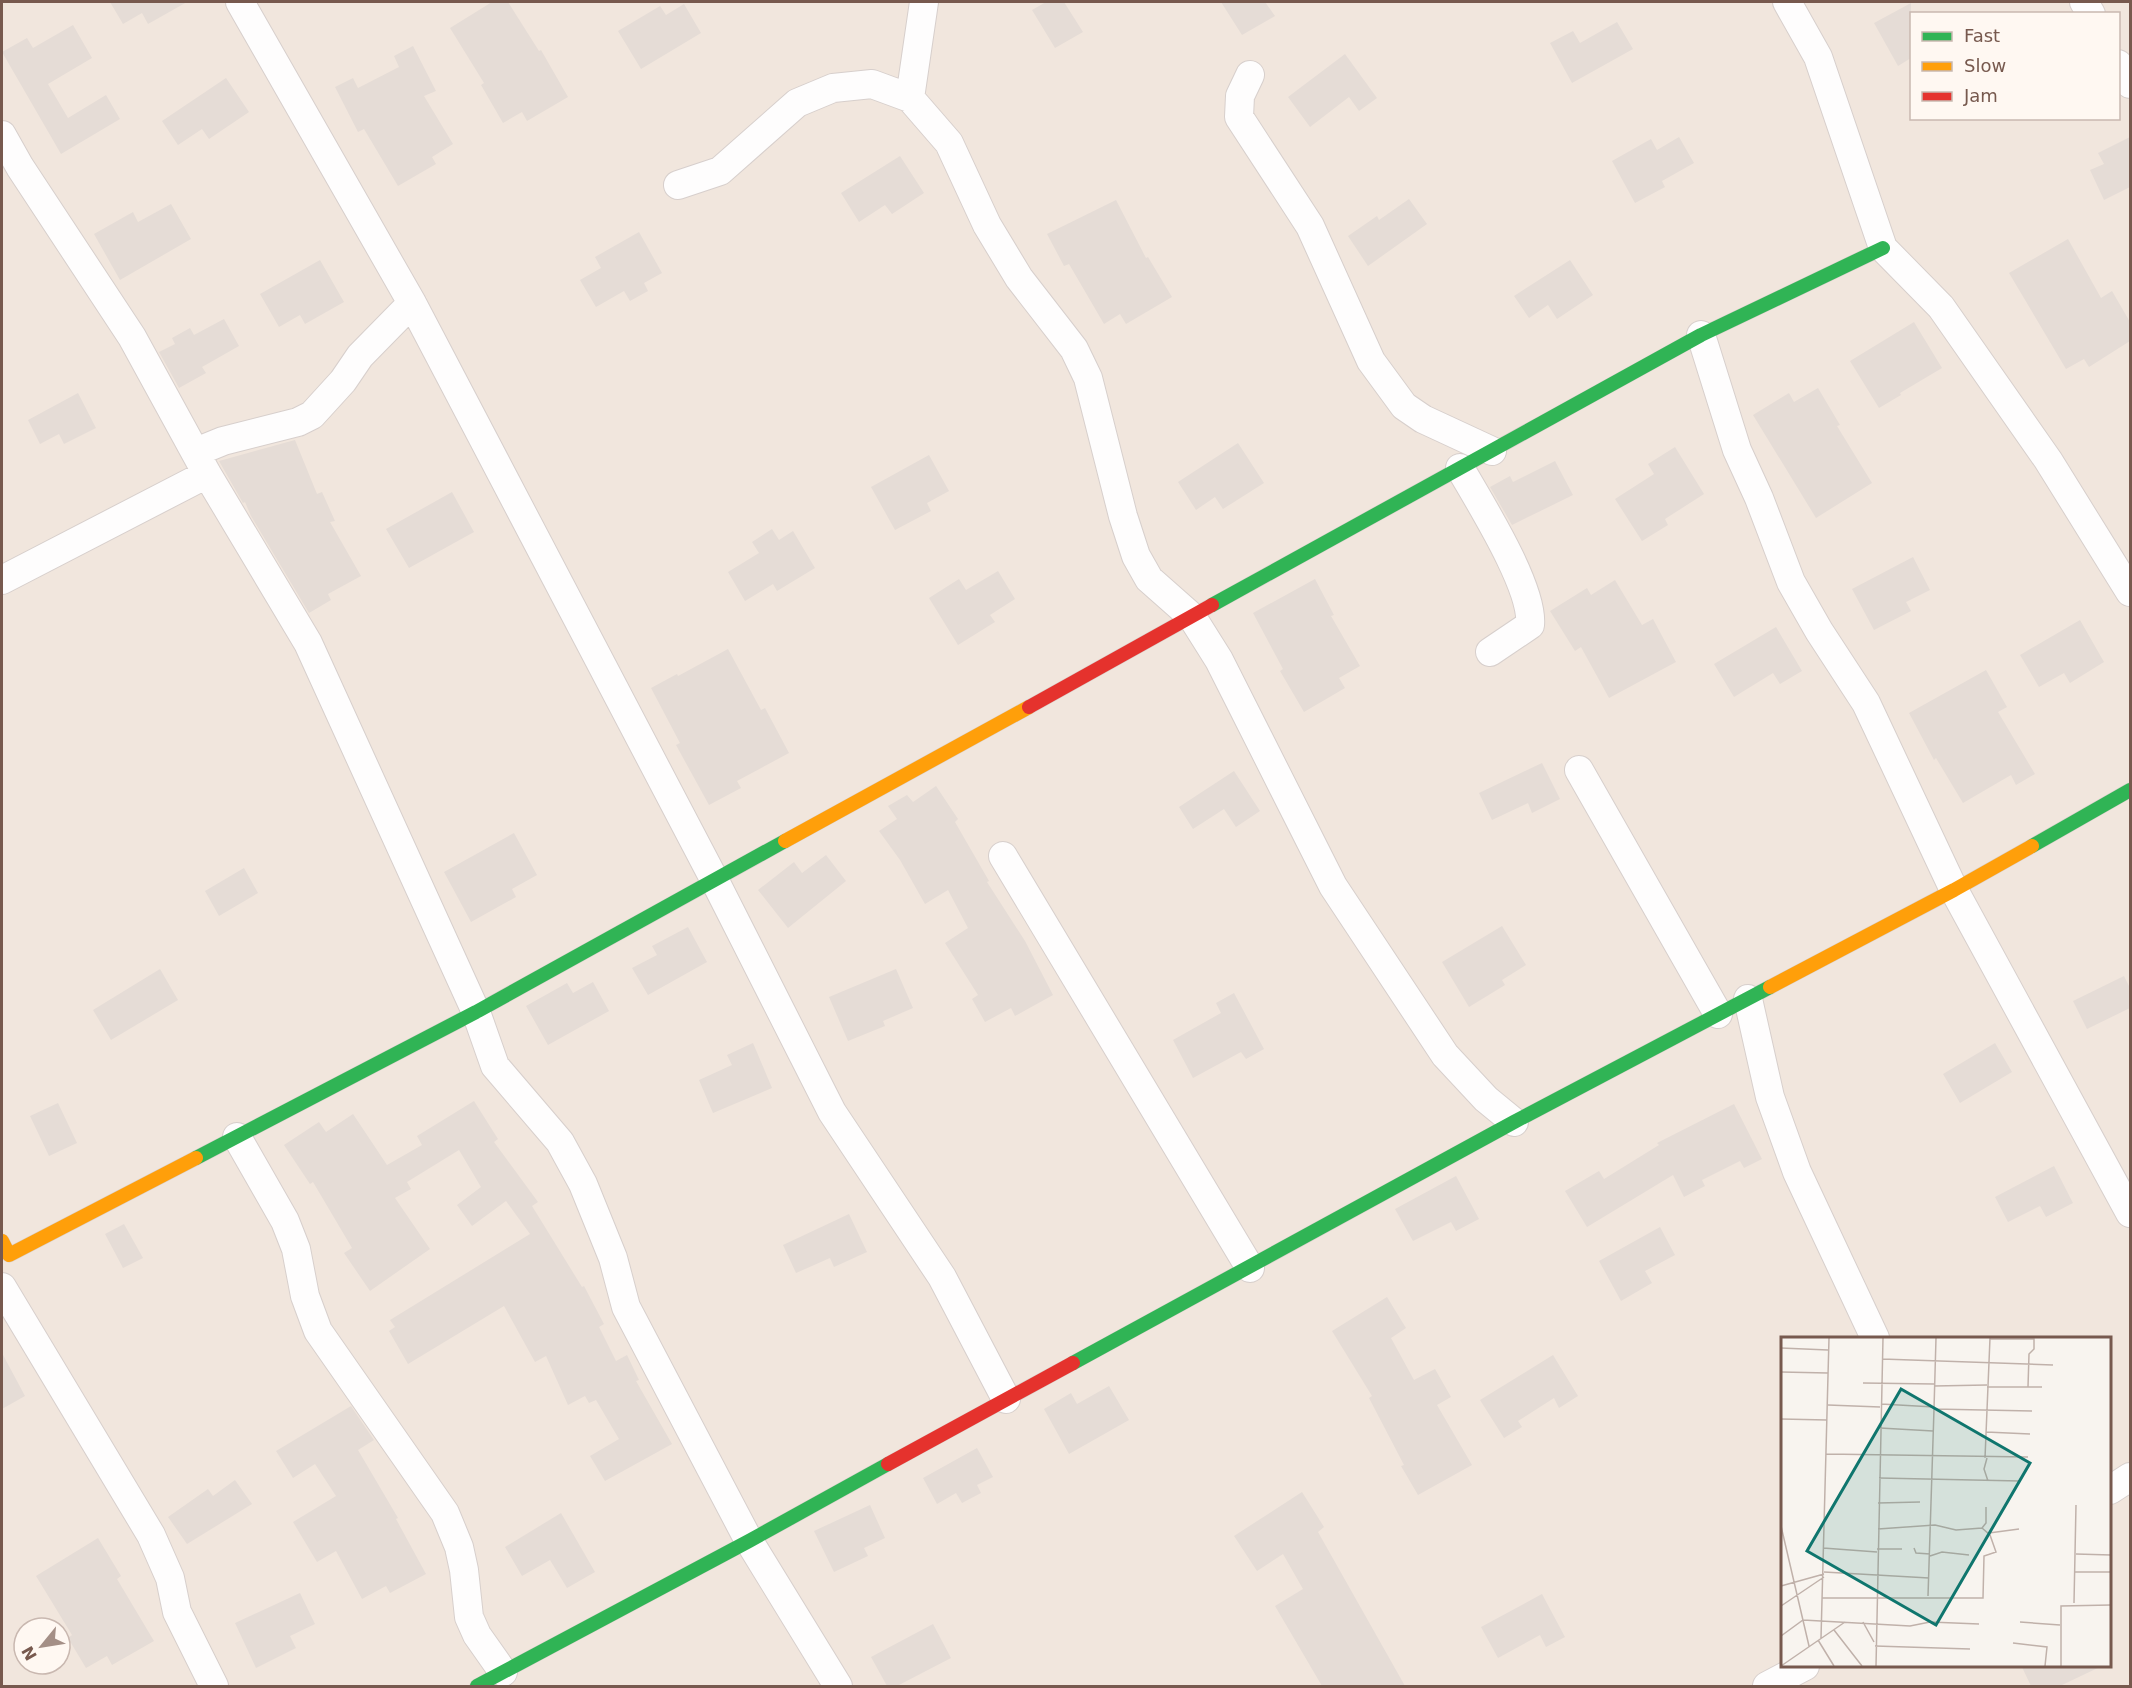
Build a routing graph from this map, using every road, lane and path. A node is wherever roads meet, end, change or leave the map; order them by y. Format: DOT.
graph roads {
  1 [pos="240,2"];
  2 [pos="1787,2"];
  3 [pos="920,4"];
  4 [pos="2120,67"];
  5 [pos="1250,75"];
  6 [pos="2130,84"];
  7 [pos="910,98"];
  8 [pos="2,135"];
  9 [pos="678,185"];
  10 [pos="1883,248"];
  11 [pos="412,303"];
  12 [pos="1701,335"];
  13 [pos="1492,451"];
  14 [pos="201,463"];
  15 [pos="1460,468"];
  16 [pos="2,580"];
  17 [pos="2130,592"];
  18 [pos="1192,617"];
  19 [pos="1490,652"];
  20 [pos="1579,770"];
  21 [pos="2130,790"];
  22 [pos="1003,856"];
  23 [pos="714,879"];
  24 [pos="1954,890"];
  25 [pos="1748,999"];
  26 [pos="476,1012"];
  27 [pos="1718,1014"];
  28 [pos="1514,1122"];
  29 [pos="237,1137"];
  30 [pos="2130,1213"];
  31 [pos="4,1252"];
  32 [pos="1250,1268"];
  33 [pos="2,1287"];
  34 [pos="1875,1337"];
  35 [pos="1006,1399"];
  36 [pos="2130,1477"];
  37 [pos="2111,1489"];
  38 [pos="749,1541"];
  39 [pos="1801,1667"];
  40 [pos="503,1672"];
  41 [pos="214,1686"];
  42 [pos="477,1686"];
  43 [pos="838,1686"];
  44 [pos="1767,1686"];
  1 -- 11 [label="street"];
  2 -- 10 [label="street"];
  3 -- 7 [label="street"];
  4 -- 6 [label="street"];
  5 -- 13 [label="street"];
  7 -- 9 [label="street"];
  7 -- 18 [label="street"];
  8 -- 14 [label="street"];
  10 -- 12 [label="street"];
  10 -- 17 [label="street"];
  11 -- 14 [label="street"];
  11 -- 23 [label="street"];
  12 -- 13 [label="street"];
  12 -- 24 [label="street"];
  13 -- 15 [label="street"];
  14 -- 16 [label="street"];
  14 -- 26 [label="street"];
  15 -- 18 [label="street"];
  15 -- 19 [label="street"];
  18 -- 23 [label="street"];
  18 -- 28 [label="street"];
  20 -- 27 [label="street"];
  21 -- 24 [label="street"];
  22 -- 32 [label="street"];
  23 -- 26 [label="street"];
  23 -- 35 [label="street"];
  24 -- 25 [label="street"];
  24 -- 30 [label="street"];
  25 -- 27 [label="street"];
  25 -- 34 [label="street"];
  26 -- 29 [label="street"];
  26 -- 38 [label="street"];
  27 -- 28 [label="street"];
  28 -- 32 [label="street"];
  29 -- 31 [label="street"];
  29 -- 40 [label="street"];
  32 -- 35 [label="street"];
  33 -- 41 [label="street"];
  35 -- 38 [label="street"];
  36 -- 37 [label="street"];
  38 -- 40 [label="street"];
  38 -- 43 [label="street"];
  39 -- 44 [label="street"];
  40 -- 42 [label="street"];
}
